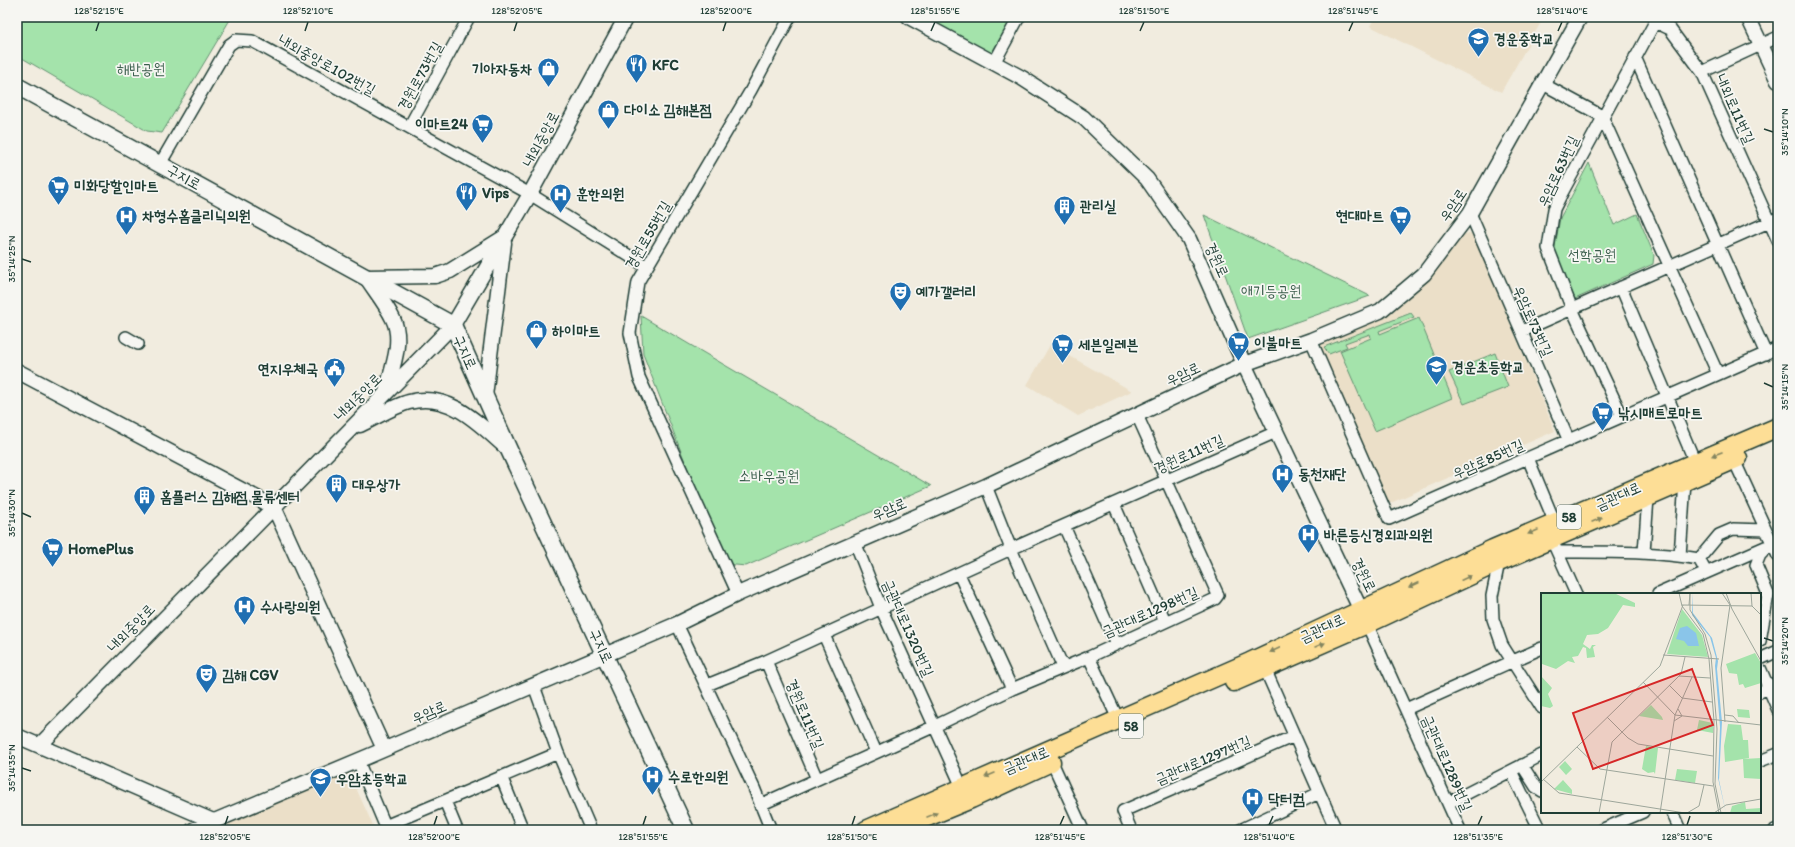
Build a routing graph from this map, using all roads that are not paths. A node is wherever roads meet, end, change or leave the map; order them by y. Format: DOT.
graph roads {
  1 [pos="469,17"];
  2 [pos="626,17"];
  3 [pos="790,17"];
  4 [pos="909,17"];
  5 [pos="1019,17"];
  6 [pos="1580,17"];
  7 [pos="1748,17"];
  8 [pos="1655,22"];
  9 [pos="1778,37"];
  10 [pos="1761,44"];
  11 [pos="1636,57"];
  12 [pos="994,63"];
  13 [pos="1702,72"];
  14 [pos="1778,81"];
  15 [pos="1543,84"];
  16 [pos="17,86"];
  17 [pos="1602,116"];
  18 [pos="409,127"];
  19 [pos="160,164"];
  20 [pos="530,194"];
  21 [pos="1470,213"];
  22 [pos="1774,220"];
  23 [pos="505,237"];
  24 [pos="1778,241"];
  25 [pos="1718,244"];
  26 [pos="1669,266"];
  27 [pos="647,267"];
  28 [pos="366,277"];
  29 [pos="1621,287"];
  30 [pos="1572,309"];
  31 [pos="453,325"];
  32 [pos="1522,331"];
  33 [pos="126,337"];
  34 [pos="1311,340"];
  35 [pos="138,344"];
  36 [pos="1778,348"];
  37 [pos="1766,354"];
  38 [pos="1244,364"];
  39 [pos="17,371"];
  40 [pos="1718,374"];
  41 [pos="385,394"];
  42 [pos="485,396"];
  43 [pos="1668,397"];
  44 [pos="1137,415"];
  45 [pos="1622,416"];
  46 [pos="1778,427"];
  47 [pos="350,430"];
  48 [pos="1276,432"];
  49 [pos="1778,439"];
  50 [pos="1569,440"];
  51 [pos="509,450"];
  52 [pos="1528,458"];
  53 [pos="1734,460"];
  54 [pos="1695,462"];
  55 [pos="1168,480"];
  56 [pos="1685,481"];
  57 [pos="986,486"];
  58 [pos="1648,498"];
  59 [pos="1114,504"];
  60 [pos="274,507"];
  61 [pos="1064,526"];
  62 [pos="1766,530"];
  63 [pos="1555,538"];
  64 [pos="855,542"];
  65 [pos="1775,542"];
  66 [pos="1011,549"];
  67 [pos="1644,552"];
  68 [pos="1680,556"];
  69 [pos="1778,556"];
  70 [pos="1699,559"];
  71 [pos="1499,562"];
  72 [pos="1706,572"];
  73 [pos="959,574"];
  74 [pos="1576,593"];
  75 [pos="1660,593"];
  76 [pos="738,594"];
  77 [pos="881,608"];
  78 [pos="1364,617"];
  79 [pos="1165,621"];
  80 [pos="677,624"];
  81 [pos="824,635"];
  82 [pos="1761,635"];
  83 [pos="1116,644"];
  84 [pos="1541,648"];
  85 [pos="1778,651"];
  86 [pos="606,655"];
  87 [pos="1089,657"];
  88 [pos="1761,659"];
  89 [pos="766,661"];
  90 [pos="1514,662"];
  91 [pos="1063,666"];
  92 [pos="1265,669"];
  93 [pos="1761,670"];
  94 [pos="707,685"];
  95 [pos="534,686"];
  96 [pos="1769,687"];
  97 [pos="1012,688"];
  98 [pos="1541,706"];
  99 [pos="1406,709"];
  100 [pos="1778,710"];
  101 [pos="1118,719"];
  102 [pos="935,726"];
  103 [pos="17,736"];
  104 [pos="1294,736"];
  105 [pos="40,745"];
  106 [pos="384,749"];
  107 [pos="876,752"];
  108 [pos="558,753"];
  109 [pos="1778,754"];
  110 [pos="1541,756"];
  111 [pos="358,761"];
  112 [pos="1761,761"];
  113 [pos="1052,762"];
  114 [pos="1522,765"];
  115 [pos="1511,771"];
  116 [pos="501,776"];
  117 [pos="817,779"];
  118 [pos="962,787"];
  119 [pos="1541,790"];
  120 [pos="1319,794"];
  121 [pos="445,800"];
  122 [pos="1448,803"];
  123 [pos="760,805"];
  124 [pos="1641,813"];
  125 [pos="1672,813"];
  126 [pos="213,821"];
  127 [pos="386,828"];
  128 [pos="1778,829"];
  129 [pos="193,830"];
  130 [pos="457,830"];
  131 [pos="523,830"];
  132 [pos="591,830"];
  133 [pos="686,830"];
  134 [pos="771,830"];
  135 [pos="866,830"];
  136 [pos="896,830"];
  137 [pos="1083,830"];
  138 [pos="1131,830"];
  139 [pos="1240,830"];
  140 [pos="1336,830"];
  141 [pos="1460,830"];
  142 [pos="1540,830"];
  143 [pos="1601,830"];
  144 [pos="1680,830"];
  145 [pos="1775,830"];
  1 -- 18 [label="street, 경원로73번길"];
  2 -- 20 [label="street, 내외중앙로"];
  3 -- 27 [label="street, 경원로55번길"];
  4 -- 12 [label="street, 경원로"];
  5 -- 12 [label="street"];
  6 -- 15 [label="street, 우암로"];
  7 -- 10 [label="street"];
  8 -- 11 [label="street, 우암로63번길"];
  8 -- 13 [label="street, 내외로11번길"];
  9 -- 10 [label="street"];
  10 -- 13 [label="street"];
  10 -- 14 [label="street"];
  11 -- 17 [label="street, 우암로63번길"];
  11 -- 25 [label="street"];
  12 -- 38 [label="street, 경원로"];
  13 -- 22 [label="street, 내외로11번길"];
  15 -- 17 [label="street"];
  15 -- 21 [label="street, 우암로"];
  16 -- 19 [label="main road, 구지로"];
  17 -- 26 [label="street"];
  17 -- 30 [label="street, 우암로63번길"];
  18 -- 19 [label="street, 내외중앙로102번길"];
  18 -- 20 [label="street, 내외중앙로102번길"];
  19 -- 28 [label="main road, 구지로"];
  20 -- 23 [label="street, 내외중앙로"];
  20 -- 27 [label="street, 내외중앙로102번길"];
  21 -- 32 [label="street, 우암로73번길"];
  21 -- 34 [label="street, 우암로"];
  22 -- 24 [label="street, 내외로11번길"];
  22 -- 25 [label="street"];
  23 -- 28 [label="street"];
  23 -- 31 [label="street, 내외중앙로"];
  23 -- 42 [label="street"];
  25 -- 26 [label="street"];
  25 -- 37 [label="street"];
  26 -- 29 [label="street"];
  26 -- 40 [label="street"];
  27 -- 76 [label="street, 경원로55번길"];
  28 -- 31 [label="main road, 구지로"];
  28 -- 41 [label="street"];
  29 -- 30 [label="street"];
  29 -- 43 [label="street"];
  30 -- 32 [label="street"];
  30 -- 45 [label="street"];
  31 -- 41 [label="street, 내외중앙로"];
  31 -- 42 [label="main road, 구지로"];
  32 -- 50 [label="street, 우암로73번길"];
  33 -- 35 [label="street"];
  34 -- 38 [label="street, 우암로"];
  34 -- 52 [label="street, 우암로85번길"];
  36 -- 37 [label="street, 우암로85번길"];
  37 -- 40 [label="street, 우암로85번길"];
  38 -- 44 [label="street, 우암로"];
  38 -- 48 [label="street, 경원로"];
  39 -- 60 [label="street"];
  40 -- 43 [label="street, 우암로85번길"];
  41 -- 47 [label="street, 내외중앙로"];
  42 -- 51 [label="main road, 구지로"];
  43 -- 45 [label="street, 우암로85번길"];
  43 -- 54 [label="street"];
  44 -- 55 [label="street, 금관대로1298번길"];
  44 -- 57 [label="street, 우암로"];
  45 -- 50 [label="street, 우암로85번길"];
  46 -- 54 [label="main road, 금관대로 / 58, one-way"];
  47 -- 51 [label="street"];
  47 -- 60 [label="street, 내외중앙로"];
  48 -- 55 [label="street, 경원로11번길"];
  48 -- 78 [label="street, 경원로"];
  49 -- 53 [label="main road, 금관대로 / 58"];
  50 -- 52 [label="street, 우암로85번길"];
  51 -- 86 [label="main road, 구지로"];
  52 -- 63 [label="street"];
  53 -- 56 [label="main road, 금관대로 / 58"];
  53 -- 62 [label="street"];
  54 -- 63 [label="main road, 금관대로 / 58"];
  55 -- 59 [label="street, 경원로11번길"];
  55 -- 79 [label="street, 금관대로1298번길"];
  56 -- 58 [label="main road, 금관대로 / 58"];
  56 -- 68 [label="street"];
  57 -- 64 [label="street, 우암로"];
  57 -- 66 [label="street"];
  63 -- 58 [label="main road, 금관대로 / 58, one-way"];
  58 -- 67 [label="street"];
  59 -- 61 [label="street, 경원로11번길"];
  59 -- 79 [label="street"];
  60 -- 105 [label="street, 내외중앙로"];
  60 -- 106 [label="street"];
  61 -- 66 [label="street, 경원로11번길"];
  61 -- 83 [label="street"];
  62 -- 65 [label="street"];
  62 -- 70 [label="street"];
  63 -- 67 [label="street"];
  63 -- 71 [label="main road, 금관대로 / 58"];
  63 -- 74 [label="street"];
  63 -- 78 [label="main road, 금관대로 / 58, one-way"];
  64 -- 76 [label="street, 우암로"];
  64 -- 77 [label="street, 금관대로1320번길"];
  65 -- 69 [label="street"];
  65 -- 72 [label="street"];
  65 -- 82 [label="street"];
  66 -- 73 [label="street, 경원로11번길"];
  66 -- 91 [label="street"];
  67 -- 68 [label="street"];
  68 -- 70 [label="street"];
  70 -- 72 [label="street"];
  78 -- 71 [label="main road, 금관대로 / 58, one-way"];
  71 -- 90 [label="street"];
  72 -- 75 [label="street"];
  73 -- 77 [label="street, 경원로11번길"];
  73 -- 97 [label="street"];
  76 -- 80 [label="street, 우암로"];
  77 -- 81 [label="street, 경원로11번길"];
  77 -- 102 [label="street, 금관대로1320번길"];
  92 -- 78 [label="main road, 금관대로 / 58, one-way"];
  78 -- 99 [label="street, 금관대로1289번길"];
  78 -- 101 [label="main road, 금관대로, one-way"];
  79 -- 83 [label="street, 금관대로1298번길"];
  80 -- 86 [label="street, 우암로"];
  80 -- 94 [label="street"];
  81 -- 89 [label="street, 경원로11번길"];
  81 -- 107 [label="street"];
  83 -- 87 [label="street, 금관대로1298번길"];
  84 -- 90 [label="street, 금관대로1289번길"];
  85 -- 88 [label="street"];
  86 -- 95 [label="street, 우암로"];
  86 -- 133 [label="main road, 구지로"];
  87 -- 91 [label="street, 금관대로1298번길"];
  87 -- 101 [label="street"];
  89 -- 94 [label="street, 경원로11번길"];
  89 -- 117 [label="street, 경원로11번길"];
  90 -- 98 [label="street"];
  90 -- 99 [label="street, 금관대로1289번길"];
  91 -- 97 [label="street, 금관대로1298번길"];
  92 -- 104 [label="street"];
  92 -- 113 [label="main road, 금관대로 / 58"];
  93 -- 96 [label="street"];
  94 -- 123 [label="street"];
  95 -- 106 [label="street, 우암로"];
  95 -- 108 [label="street"];
  96 -- 100 [label="street"];
  97 -- 102 [label="street, 금관대로1298번길"];
  99 -- 122 [label="street, 금관대로1289번길"];
  101 -- 118 [label="main road, 금관대로, one-way"];
  102 -- 107 [label="street"];
  102 -- 118 [label="street, 금관대로1320번길"];
  103 -- 105 [label="street"];
  104 -- 120 [label="street"];
  104 -- 138 [label="street, 금관대로1297번길"];
  105 -- 126 [label="street"];
  106 -- 111 [label="street, 우암로"];
  107 -- 117 [label="street"];
  108 -- 116 [label="street"];
  108 -- 132 [label="street"];
  109 -- 112 [label="street"];
  110 -- 114 [label="street"];
  111 -- 126 [label="street, 우암로"];
  111 -- 127 [label="street"];
  136 -- 113 [label="main road, 금관대로 / 58, one-way"];
  113 -- 137 [label="street"];
  114 -- 115 [label="street"];
  114 -- 119 [label="street"];
  115 -- 122 [label="street"];
  115 -- 142 [label="street"];
  116 -- 121 [label="street"];
  116 -- 131 [label="street"];
  117 -- 123 [label="street"];
  118 -- 135 [label="main road, 금관대로"];
  120 -- 139 [label="street"];
  120 -- 140 [label="street"];
  121 -- 127 [label="street"];
  121 -- 130 [label="street"];
  122 -- 141 [label="street, 금관대로1289번길"];
  123 -- 134 [label="street"];
  124 -- 143 [label="street"];
  125 -- 144 [label="street"];
  126 -- 129 [label="street, 우암로"];
  128 -- 145 [label="street"];
}
